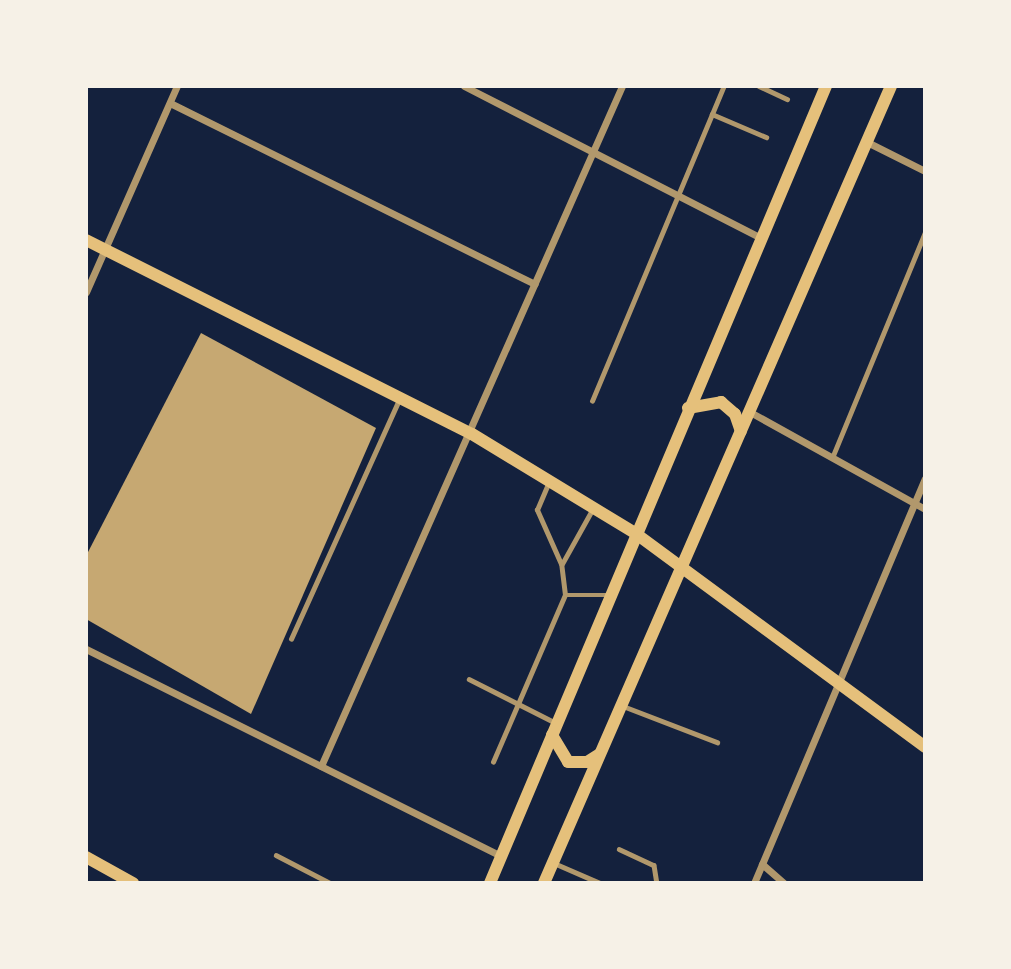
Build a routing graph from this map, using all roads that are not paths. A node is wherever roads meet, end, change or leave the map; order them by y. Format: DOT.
graph roads {
  1 [pos="177,86"];
  2 [pos="464,86"];
  3 [pos="622,86"];
  4 [pos="724,86"];
  5 [pos="759,86"];
  6 [pos="826,86"];
  7 [pos="891,86"];
  8 [pos="787,99"];
  9 [pos="170,103"];
  10 [pos="712,114"];
  11 [pos="766,136"];
  12 [pos="867,142"];
  13 [pos="592,154"];
  14 [pos="925,171"];
  15 [pos="678,197"];
  16 [pos="925,232"];
  17 [pos="761,237"];
  18 [pos="86,240"];
  19 [pos="105,250"];
  20 [pos="535,284"];
  21 [pos="86,292"];
  22 [pos="401,396"];
  23 [pos="592,401"];
  24 [pos="688,408"];
  25 [pos="750,412"];
  26 [pos="741,432"];
  27 [pos="472,434"];
  28 [pos="832,457"];
  29 [pos="925,479"];
  30 [pos="550,481"];
  31 [pos="915,503"];
  32 [pos="593,508"];
  33 [pos="925,509"];
  34 [pos="635,533"];
  35 [pos="561,564"];
  36 [pos="679,569"];
  37 [pos="607,594"];
  38 [pos="565,596"];
  39 [pos="291,639"];
  40 [pos="87,653"];
  41 [pos="469,679"];
  42 [pos="838,683"];
  43 [pos="521,702"];
  44 [pos="619,704"];
  45 [pos="555,729"];
  46 [pos="717,742"];
  47 [pos="925,747"];
  48 [pos="598,755"];
  49 [pos="493,762"];
  50 [pos="321,766"];
  51 [pos="619,849"];
  52 [pos="276,855"];
  53 [pos="501,856"];
  54 [pos="86,857"];
  55 [pos="553,863"];
  56 [pos="762,864"];
  57 [pos="133,883"];
  58 [pos="330,883"];
  59 [pos="489,883"];
  60 [pos="544,883"];
  61 [pos="600,883"];
  62 [pos="657,883"];
  63 [pos="754,883"];
  64 [pos="784,883"];
  1 -- 9 [label="street"];
  2 -- 13 [label="street"];
  3 -- 13 [label="street"];
  4 -- 10 [label="lane"];
  5 -- 8 [label="lane"];
  6 -- 17 [label="main road"];
  7 -- 12 [label="main road"];
  9 -- 19 [label="street"];
  9 -- 20 [label="street"];
  10 -- 11 [label="lane"];
  10 -- 15 [label="lane"];
  12 -- 14 [label="street"];
  12 -- 25 [label="main road"];
  13 -- 15 [label="street"];
  13 -- 20 [label="street"];
  15 -- 17 [label="street"];
  15 -- 23 [label="lane"];
  16 -- 28 [label="lane"];
  17 -- 24 [label="main road"];
  18 -- 19 [label="main road"];
  19 -- 21 [label="street"];
  19 -- 22 [label="main road"];
  20 -- 27 [label="street"];
  22 -- 27 [label="main road"];
  22 -- 39 [label="lane"];
  24 -- 26 [label="main road"];
  24 -- 34 [label="main road"];
  25 -- 26 [label="main road"];
  25 -- 28 [label="street"];
  26 -- 36 [label="main road"];
  27 -- 30 [label="main road"];
  27 -- 50 [label="street"];
  28 -- 31 [label="street"];
  29 -- 31 [label="street"];
  30 -- 32 [label="main road"];
  30 -- 35 [label="lane"];
  31 -- 33 [label="street"];
  31 -- 42 [label="street"];
  32 -- 34 [label="main road"];
  32 -- 35 [label="lane"];
  34 -- 36 [label="main road"];
  34 -- 37 [label="main road"];
  35 -- 38 [label="lane"];
  36 -- 42 [label="main road"];
  36 -- 44 [label="main road"];
  37 -- 38 [label="lane"];
  37 -- 45 [label="main road"];
  38 -- 43 [label="lane"];
  40 -- 50 [label="street"];
  41 -- 43 [label="lane"];
  42 -- 47 [label="main road"];
  42 -- 56 [label="street"];
  43 -- 45 [label="lane"];
  43 -- 49 [label="lane"];
  44 -- 46 [label="lane"];
  44 -- 48 [label="main road"];
  45 -- 48 [label="main road"];
  45 -- 53 [label="main road"];
  48 -- 55 [label="main road"];
  50 -- 53 [label="street"];
  51 -- 62 [label="lane"];
  52 -- 58 [label="lane"];
  53 -- 59 [label="main road"];
  54 -- 57 [label="main road"];
  55 -- 60 [label="main road"];
  55 -- 61 [label="lane"];
  56 -- 63 [label="street"];
  56 -- 64 [label="street"];
}
